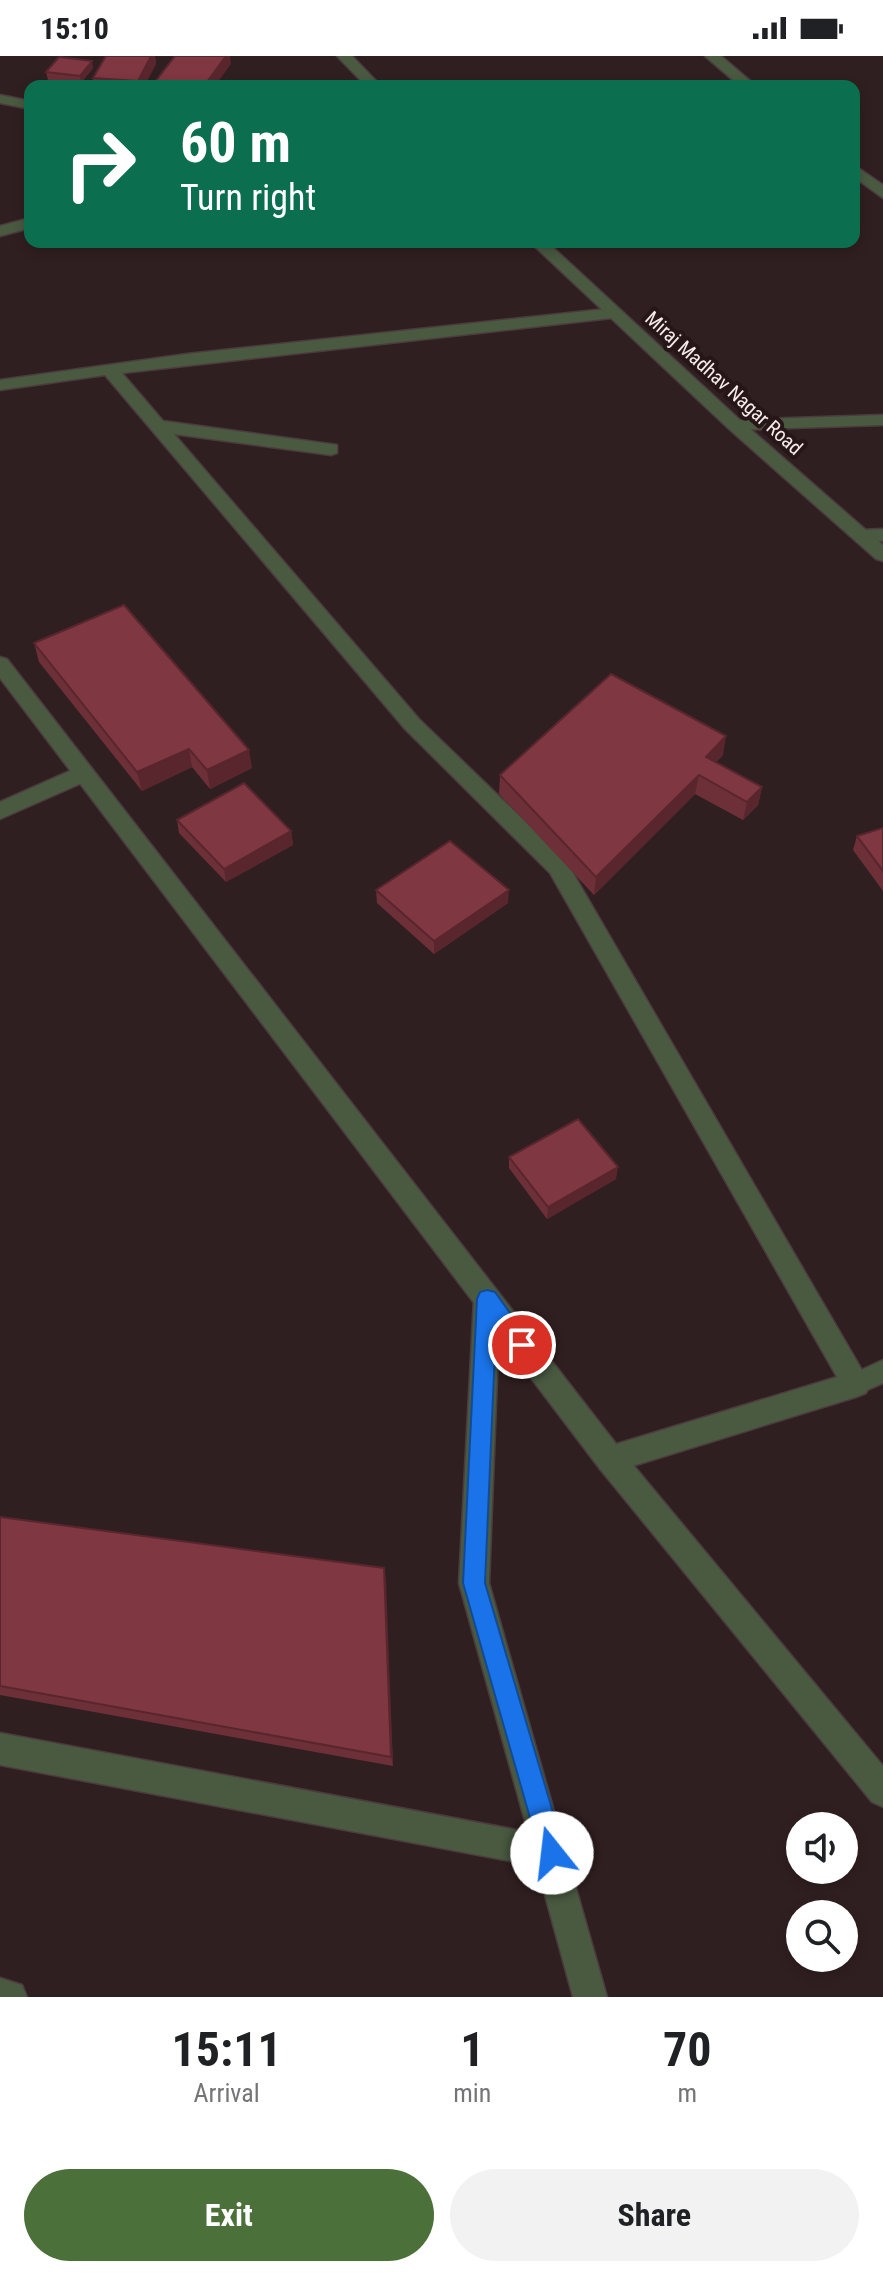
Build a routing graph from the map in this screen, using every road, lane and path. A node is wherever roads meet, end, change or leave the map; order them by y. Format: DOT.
graph roads {
  1 [pos="344,56"];
  2 [pos="712,56"];
  3 [pos="368,80"];
  4 [pos="742,80"];
  5 [pos="0,99"];
  6 [pos="24,104"];
  7 [pos="860,175"];
  8 [pos="883,193"];
  9 [pos="24,225"];
  10 [pos="0,231"];
  11 [pos="545,248"];
  12 [pos="615,313"];
  13 [pos="109,369"];
  14 [pos="0,385"];
  15 [pos="883,420"];
  16 [pos="735,425"];
  17 [pos="157,426"];
  18 [pos="331,449"];
  19 [pos="883,535"];
  20 [pos="861,536"];
  21 [pos="883,555"];
  22 [pos="0,664"];
  23 [pos="83,773"];
  24 [pos="0,811"];
  25 [pos="487,1299"];
  26 [pos="883,1371"];
  27 [pos="856,1384"];
  28 [pos="610,1459"];
  29 [pos="0,1749"];
  30 [pos="883,1791"];
  31 [pos="552,1853"];
  32 [pos="0,1995"];
  33 [pos="10,1997"];
  34 [pos="590,1997"];
  1 -- 3 [label="street"];
  2 -- 4 [label="street"];
  5 -- 6 [label="street"];
  7 -- 8 [label="street"];
  9 -- 10 [label="street"];
  11 -- 12 [label="street, Miraj Madhav Nagar Road"];
  12 -- 13 [label="street"];
  12 -- 16 [label="street, Miraj Madhav Nagar Road"];
  13 -- 14 [label="street"];
  13 -- 17 [label="street"];
  15 -- 16 [label="street"];
  16 -- 20 [label="street, Miraj Madhav Nagar Road"];
  17 -- 18 [label="street"];
  17 -- 27 [label="street"];
  19 -- 20 [label="street"];
  20 -- 21 [label="street, Miraj Madhav Nagar Road"];
  22 -- 23 [label="street"];
  23 -- 24 [label="street"];
  23 -- 25 [label="street"];
  25 -- 28 [label="street"];
  25 -- 31 [label="street"];
  26 -- 27 [label="lane"];
  27 -- 28 [label="street"];
  28 -- 30 [label="street"];
  29 -- 31 [label="street"];
  31 -- 34 [label="street"];
  32 -- 33 [label="street"];
}
